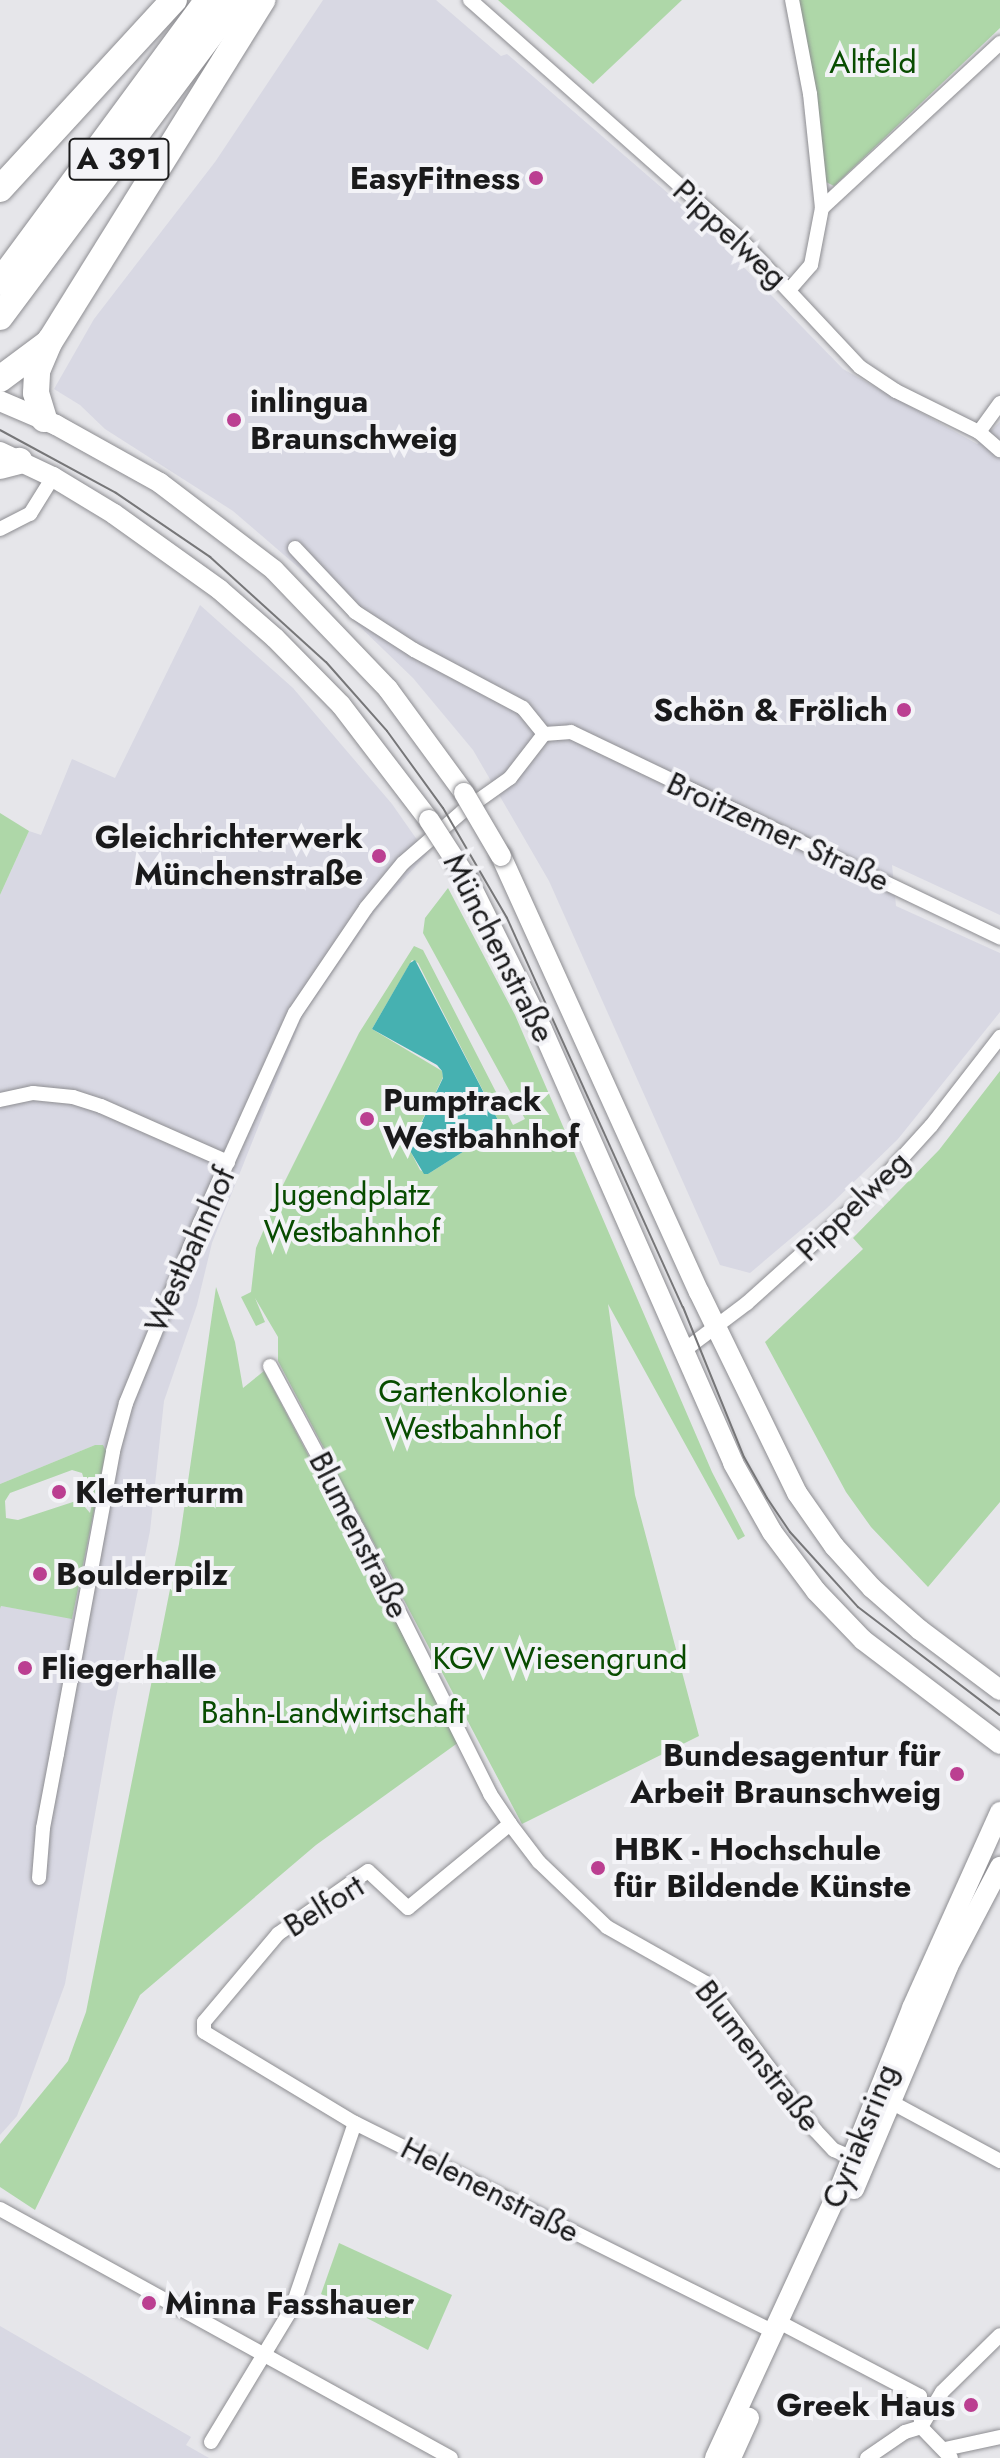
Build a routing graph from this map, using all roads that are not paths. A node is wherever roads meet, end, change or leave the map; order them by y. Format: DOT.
graph roads {
  1 [pos="174,0"];
  2 [pos="208,0"];
  3 [pos="236,0"];
  4 [pos="262,0"];
  5 [pos="470,0"];
  6 [pos="792,0"];
  7 [pos="1000,43"];
  8 [pos="0,189"];
  9 [pos="822,208"];
  10 [pos="0,282"];
  11 [pos="790,289"];
  12 [pos="0,317"];
  13 [pos="50,341"];
  14 [pos="1,396"];
  15 [pos="1000,403"];
  16 [pos="44,419"];
  17 [pos="979,432"];
  18 [pos="1000,450"];
  19 [pos="6,460"];
  20 [pos="53,477"];
  21 [pos="0,529"];
  22 [pos="295,548"];
  23 [pos="550,733"];
  24 [pos="1000,938"];
  25 [pos="1000,1037"];
  26 [pos="0,1100"];
  27 [pos="228,1162"];
  28 [pos="716,1328"];
  29 [pos="682,1352"];
  30 [pos="270,1366"];
  31 [pos="1000,1690"];
  32 [pos="1000,1744"];
  33 [pos="1000,1812"];
  34 [pos="510,1824"];
  35 [pos="1000,1867"];
  36 [pos="39,1878"];
  37 [pos="211,2039"];
  38 [pos="891,2102"];
  39 [pos="355,2123"];
  40 [pos="853,2158"];
  41 [pos="1000,2161"];
  42 [pos="0,2209"];
  43 [pos="781,2328"];
  44 [pos="1000,2335"];
  45 [pos="266,2355"];
  46 [pos="921,2427"];
  47 [pos="1000,2437"];
  48 [pos="211,2442"];
  49 [pos="948,2454"];
  50 [pos="451,2458"];
  51 [pos="715,2458"];
  52 [pos="731,2458"];
  53 [pos="867,2458"];
  1 -- 8 [label="highway"];
  2 -- 10 [label="highway, A 391"];
  3 -- 12 [label="highway, A 391"];
  4 -- 13 [label="highway"];
  5 -- 11 [label="street, Pippelweg"];
  6 -- 9 [label="street"];
  7 -- 9 [label="street"];
  9 -- 11 [label="street"];
  11 -- 17 [label="street, Pippelweg"];
  13 -- 14 [label="highway"];
  13 -- 16 [label="highway"];
  14 -- 16 [label="main road, Münchenstraße"];
  15 -- 17 [label="street"];
  16 -- 28 [label="main road, Münchenstraße, bridge"];
  17 -- 18 [label="street, Pippelweg"];
  19 -- 20 [label="main road, Münchenstraße"];
  20 -- 21 [label="street"];
  20 -- 29 [label="main road, Münchenstraße, bridge"];
  22 -- 23 [label="street, Broitzemer Straße"];
  23 -- 24 [label="street, Broitzemer Straße"];
  23 -- 27 [label="street, Westbahnhof"];
  25 -- 28 [label="street, Pippelweg"];
  26 -- 27 [label="street"];
  27 -- 36 [label="street, Westbahnhof"];
  28 -- 29 [label="street, Pippelweg"];
  28 -- 31 [label="main road, Münchenstraße"];
  29 -- 32 [label="main road, Münchenstraße"];
  30 -- 34 [label="street, Blumenstraße"];
  33 -- 40 [label="main road, Cyriaksring"];
  34 -- 37 [label="street, Belfort"];
  34 -- 40 [label="street, Blumenstraße"];
  35 -- 38 [label="main road, Cyriaksring"];
  37 -- 39 [label="street, Helenenstraße"];
  38 -- 41 [label="street"];
  38 -- 43 [label="main road, Cyriaksring"];
  39 -- 43 [label="street, Helenenstraße"];
  39 -- 45 [label="street"];
  40 -- 43 [label="main road, Cyriaksring"];
  42 -- 45 [label="street"];
  43 -- 46 [label="street, Helenenstraße"];
  43 -- 51 [label="main road, Cyriaksring"];
  43 -- 52 [label="main road, Cyriaksring"];
  44 -- 46 [label="street"];
  45 -- 48 [label="street"];
  45 -- 50 [label="street"];
  46 -- 49 [label="street"];
  46 -- 53 [label="street"];
  47 -- 49 [label="street"];
}
